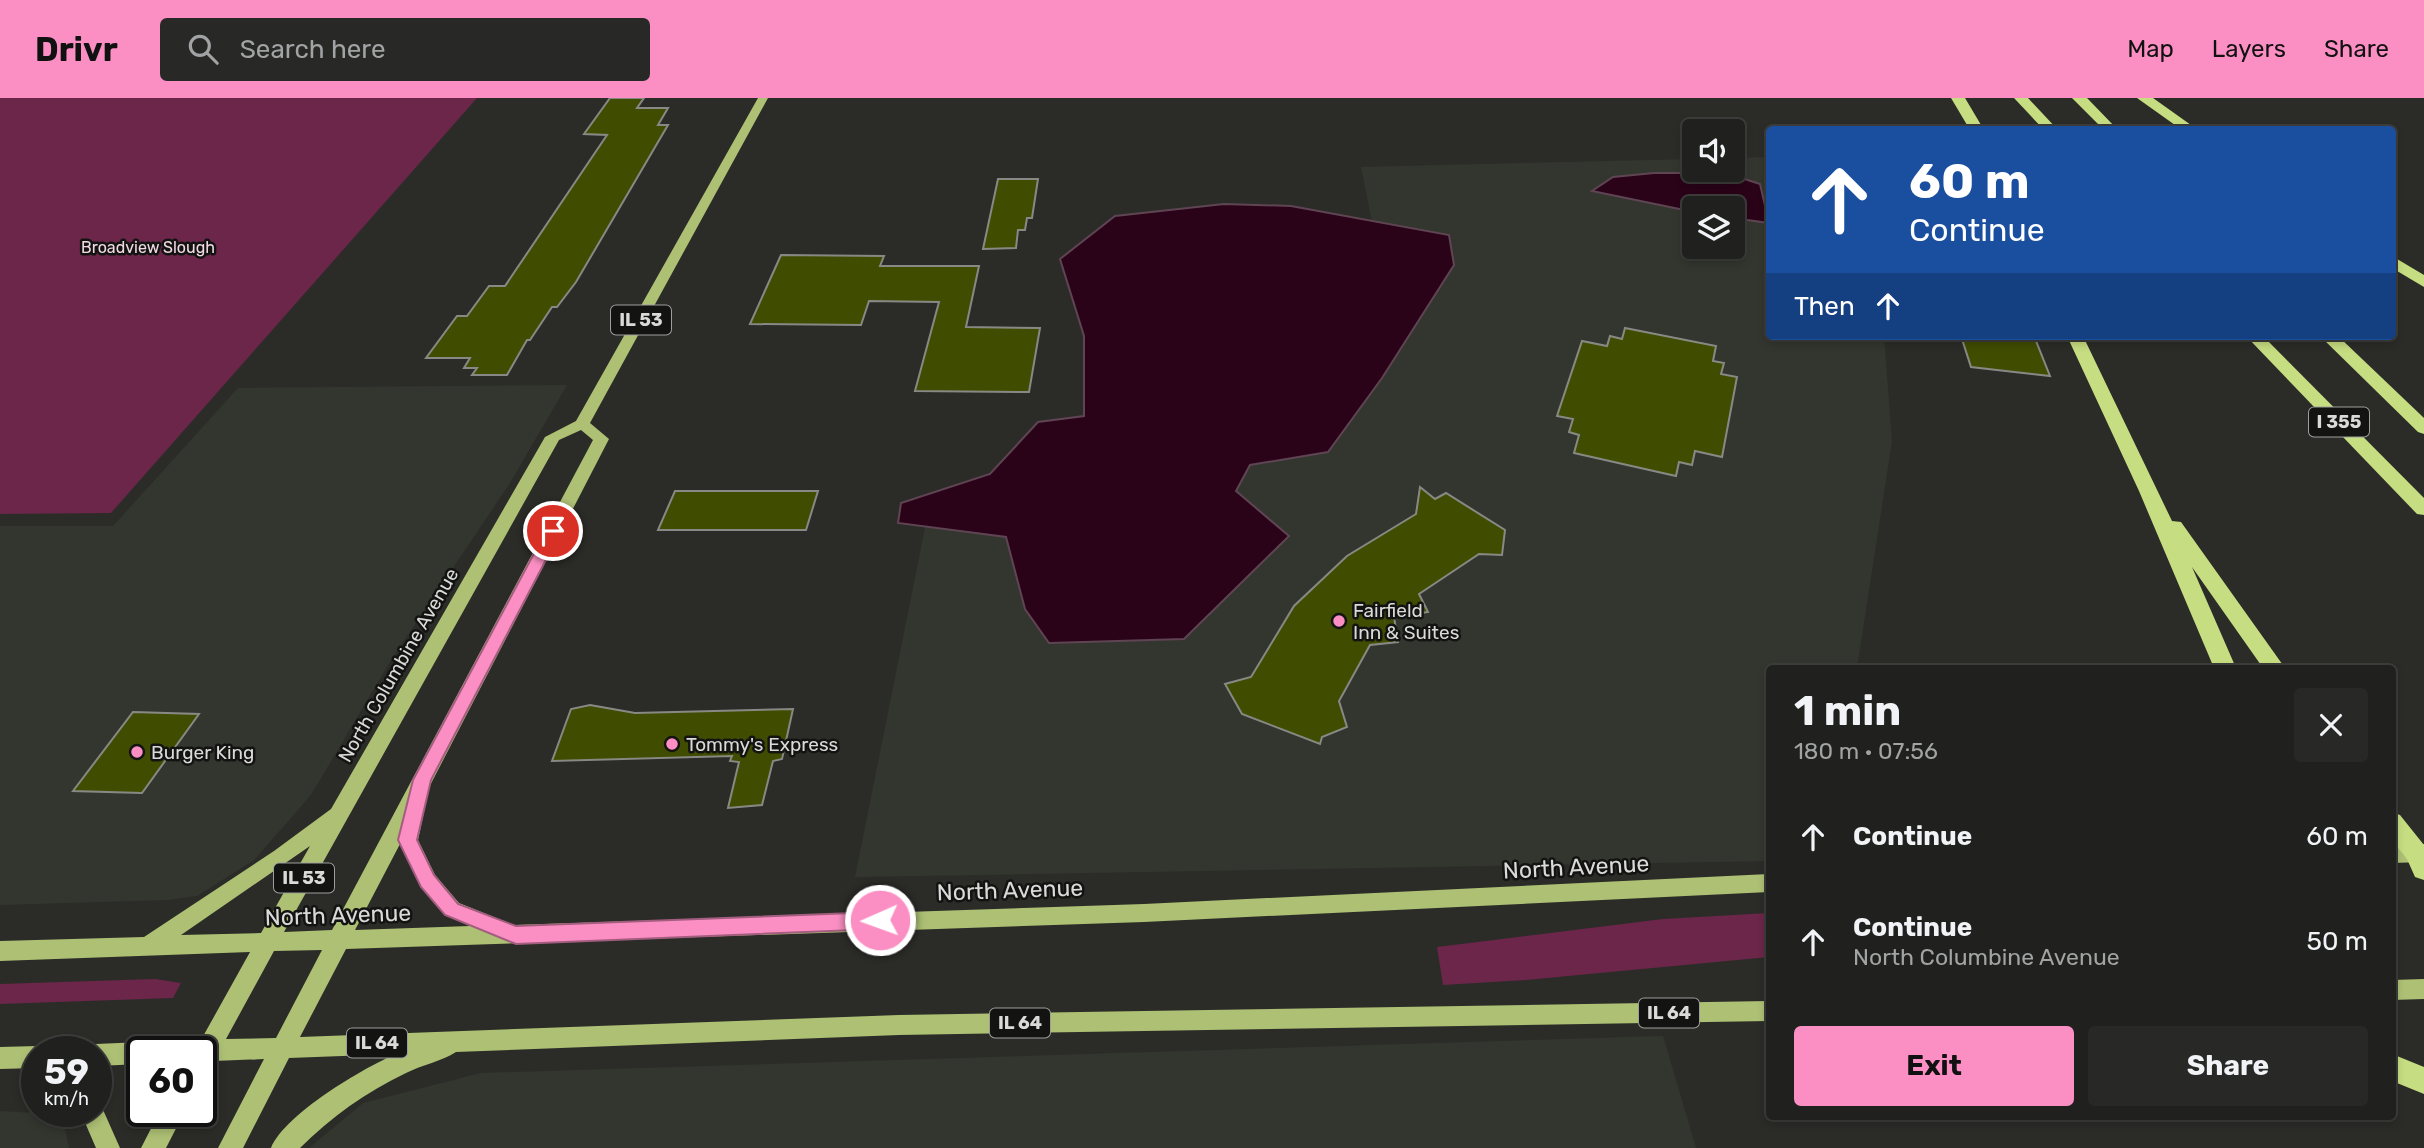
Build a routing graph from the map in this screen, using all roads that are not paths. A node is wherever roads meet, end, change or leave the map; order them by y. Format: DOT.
graph roads {
  1 [pos="763,98"];
  2 [pos="1958,98"];
  3 [pos="2021,98"];
  4 [pos="2079,98"];
  5 [pos="2144,98"];
  6 [pos="1975,126"];
  7 [pos="2048,126"];
  8 [pos="2108,126"];
  9 [pos="2186,126"];
  10 [pos="2396,264"];
  11 [pos="2424,282"];
  12 [pos="2078,340"];
  13 [pos="2259,340"];
  14 [pos="2332,340"];
  15 [pos="582,425"];
  16 [pos="2424,428"];
  17 [pos="2149,491"];
  18 [pos="2424,509"];
  19 [pos="2224,665"];
  20 [pos="2272,665"];
  21 [pos="422,780"];
  22 [pos="340,811"];
  23 [pos="2396,828"];
  24 [pos="2414,857"];
  25 [pos="1766,883"];
  26 [pos="516,935"];
  27 [pos="340,942"];
  28 [pos="267,944"];
  29 [pos="146,947"];
  30 [pos="0,951"];
  31 [pos="2424,989"];
  32 [pos="2396,990"];
  33 [pos="1766,1011"];
  34 [pos="215,1036"];
  35 [pos="471,1039"];
  36 [pos="283,1047"];
  37 [pos="217,1055"];
  38 [pos="21,1057"];
  39 [pos="0,1058"];
  40 [pos="2396,1069"];
  41 [pos="2424,1081"];
  42 [pos="99,1127"];
  43 [pos="164,1127"];
  44 [pos="108,1148"];
  45 [pos="153,1148"];
  46 [pos="230,1148"];
  47 [pos="284,1148"];
  1 -- 15 [label="main road, IL 53"];
  2 -- 6 [label="highway"];
  3 -- 7 [label="highway"];
  4 -- 8 [label="highway"];
  5 -- 9 [label="highway"];
  10 -- 11 [label="highway"];
  12 -- 17 [label="highway"];
  13 -- 18 [label="highway, I 355"];
  14 -- 16 [label="highway, I 355"];
  15 -- 21 [label="main road, IL 53"];
  15 -- 22 [label="main road, North Columbine Avenue / IL 53"];
  17 -- 19 [label="highway"];
  17 -- 20 [label="highway"];
  21 -- 26 [label="main road"];
  21 -- 27 [label="main road, IL 53"];
  22 -- 28 [label="main road, North Columbine Avenue / IL 53"];
  22 -- 29 [label="main road"];
  23 -- 24 [label="highway"];
  25 -- 26 [label="main road, North Avenue"];
  26 -- 27 [label="main road, North Avenue"];
  27 -- 28 [label="main road, North Avenue"];
  27 -- 36 [label="main road, IL 53"];
  28 -- 29 [label="main road, North Avenue"];
  28 -- 34 [label="main road, IL 53"];
  29 -- 30 [label="main road, North Avenue"];
  31 -- 32 [label="main road"];
  33 -- 35 [label="main road, IL 64"];
  35 -- 36 [label="main road, IL 64"];
  35 -- 47 [label="main road"];
  36 -- 37 [label="main road, IL 64"];
  36 -- 46 [label="main road, IL 53"];
  38 -- 39 [label="main road"];
  40 -- 41 [label="highway"];
  42 -- 44 [label="main road"];
  43 -- 45 [label="main road"];
}
